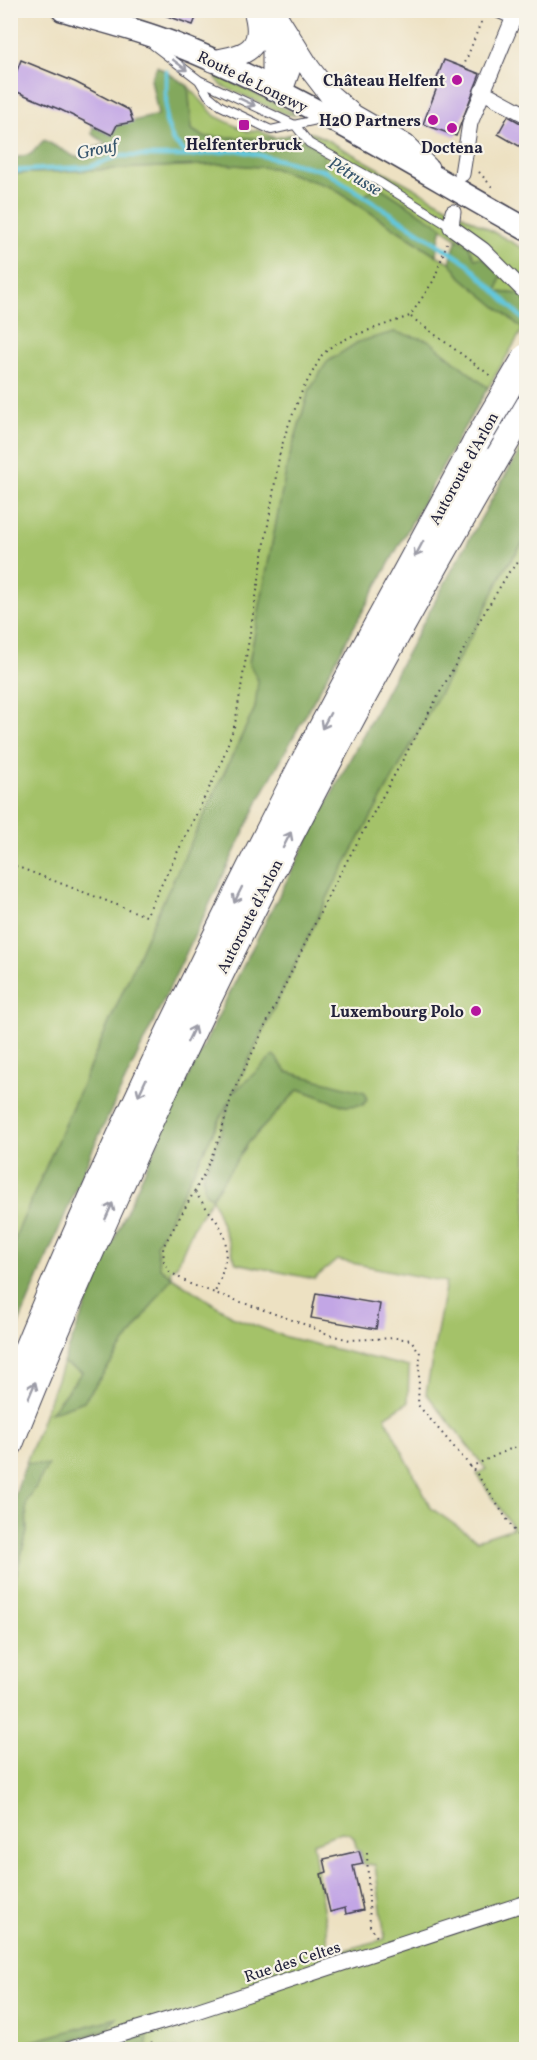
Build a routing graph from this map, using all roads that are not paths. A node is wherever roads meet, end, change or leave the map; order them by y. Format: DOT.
graph roads {
  1 [pos="63,10"];
  2 [pos="254,10"];
  3 [pos="263,10"];
  4 [pos="273,10"];
  5 [pos="498,10"];
  6 [pos="520,19"];
  7 [pos="292,42"];
  8 [pos="206,71"];
  9 [pos="277,91"];
  10 [pos="482,91"];
  11 [pos="526,115"];
  12 [pos="327,118"];
  13 [pos="295,125"];
  14 [pos="453,178"];
  15 [pos="450,227"];
  16 [pos="526,230"];
  17 [pos="526,293"];
  18 [pos="526,357"];
  19 [pos="526,408"];
  20 [pos="10,1390"];
  21 [pos="10,1444"];
  22 [pos="526,1903"];
  23 [pos="68,2049"];
  1 -- 8 [label="main road, Route de Longwy"];
  2 -- 8 [label="main road"];
  3 -- 9 [label="main road"];
  4 -- 7 [label="main road"];
  5 -- 6 [label="street"];
  6 -- 10 [label="street"];
  7 -- 9 [label="main road"];
  7 -- 14 [label="main road"];
  8 -- 9 [label="main road, Route de Longwy"];
  8 -- 13 [label="lane, one-way"];
  8 -- 13 [label="lane"];
  9 -- 12 [label="main road, Route de Longwy"];
  10 -- 11 [label="street"];
  10 -- 14 [label="street"];
  12 -- 13 [label="lane"];
  12 -- 14 [label="main road, Route de Longwy"];
  13 -- 15 [label="lane"];
  14 -- 16 [label="main road, Route de Longwy"];
  15 -- 17 [label="street"];
  18 -- 20 [label="highway, Autoroute d'Arlon, one-way, bridge"];
  21 -- 19 [label="highway, Autoroute d'Arlon, one-way"];
  22 -- 23 [label="street, Rue des Celtes"];
}
